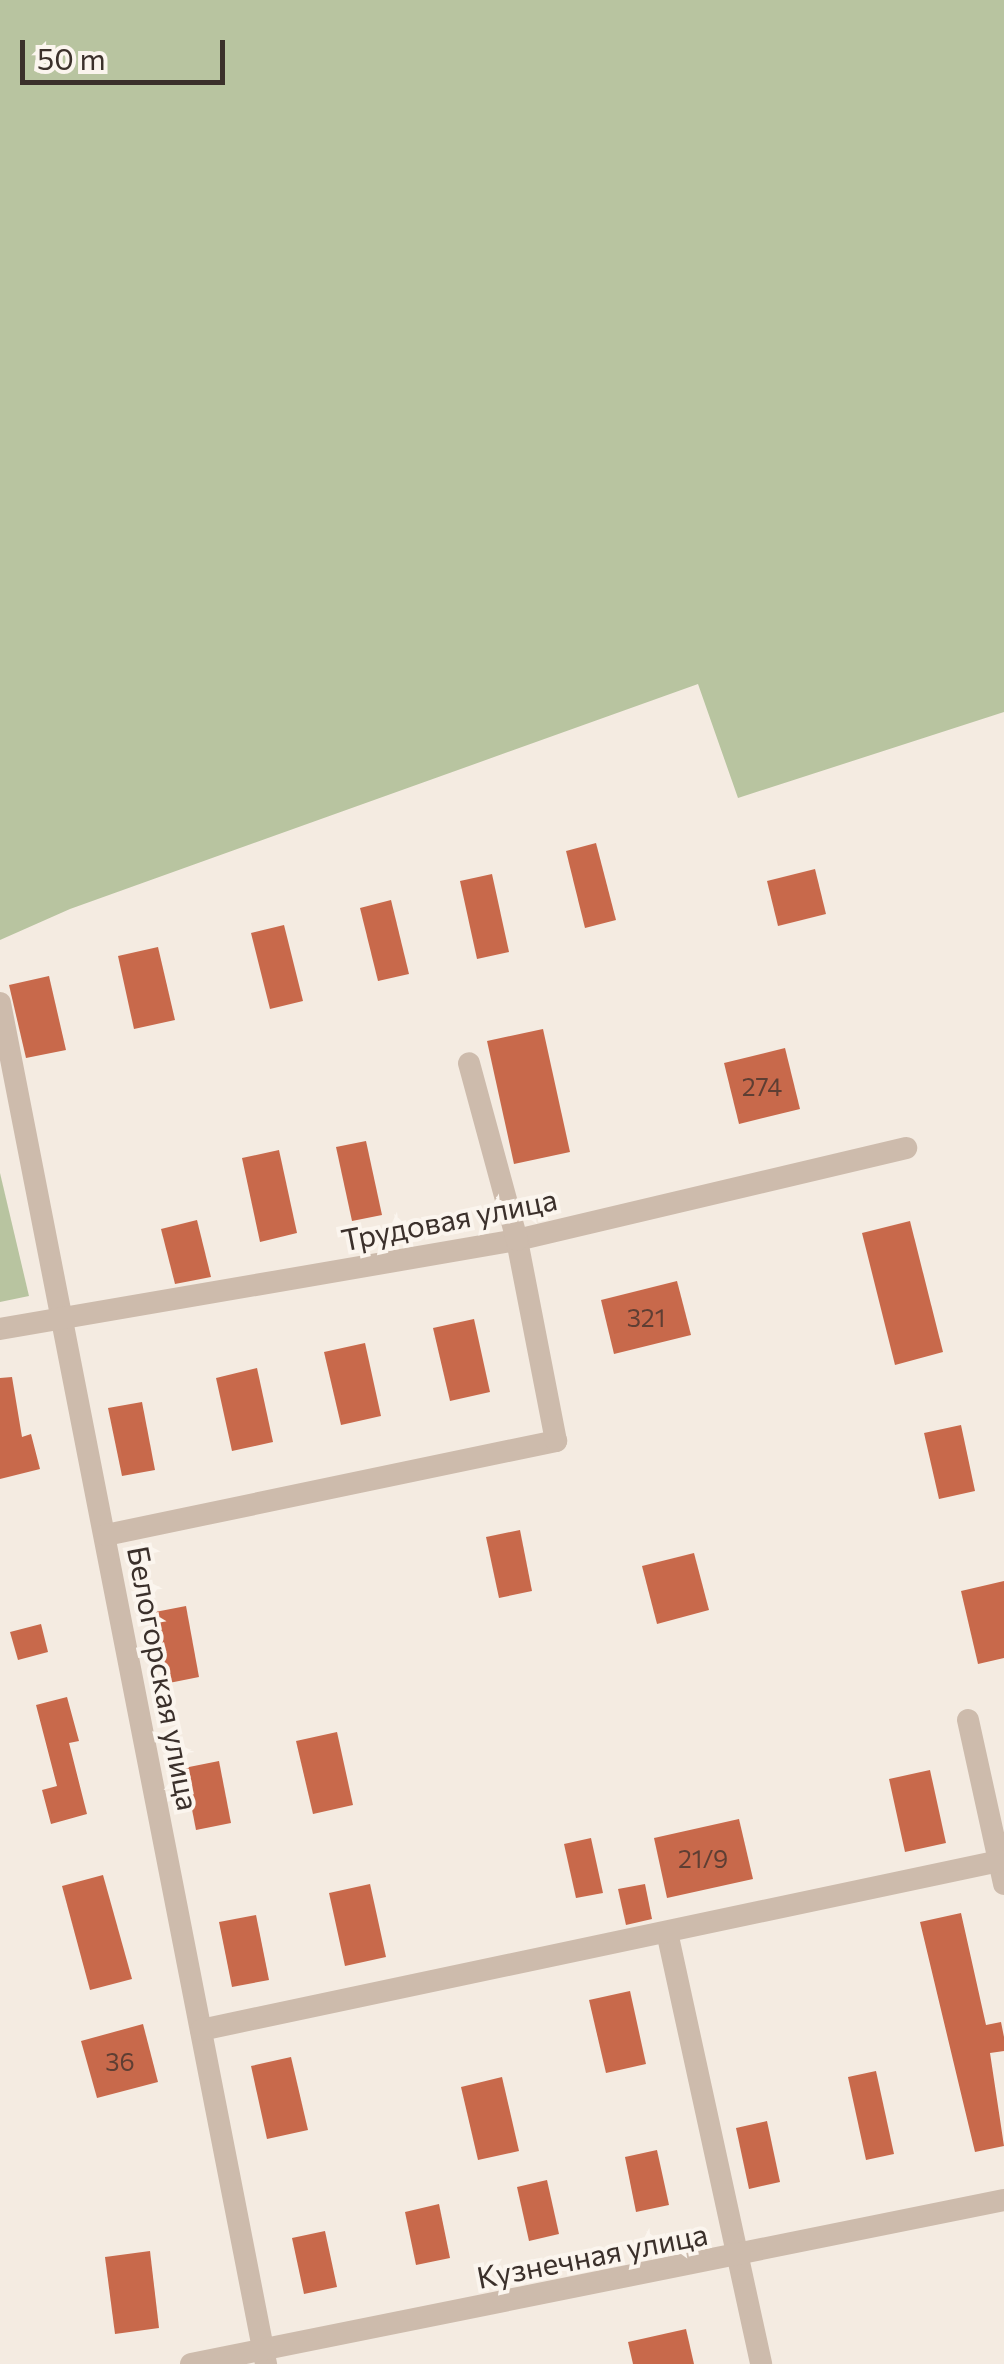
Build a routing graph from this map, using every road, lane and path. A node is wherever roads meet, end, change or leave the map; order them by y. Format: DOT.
graph roads {
  1 [pos="0,1003"];
  2 [pos="468,1063"];
  3 [pos="906,1148"];
  4 [pos="517,1240"];
  5 [pos="64,1318"];
  6 [pos="0,1329"];
  7 [pos="106,1535"];
  8 [pos="968,1720"];
  9 [pos="1002,1872"];
  10 [pos="667,1932"];
  11 [pos="201,2030"];
  12 [pos="1004,2200"];
  13 [pos="738,2256"];
  14 [pos="264,2358"];
  15 [pos="190,2364"];
  16 [pos="761,2364"];
  1 -- 5 [label="street, Белогорская улица"];
  2 -- 4 [label="street"];
  3 -- 4 [label="street, Трудовая улица"];
  4 -- 5 [label="street, Трудовая улица"];
  4 -- 7 [label="street"];
  5 -- 6 [label="street, Трудовая улица"];
  5 -- 7 [label="street, Белогорская улица"];
  7 -- 11 [label="street, Белогорская улица"];
  8 -- 9 [label="street"];
  9 -- 10 [label="street"];
  10 -- 11 [label="street"];
  10 -- 13 [label="street"];
  11 -- 14 [label="street, Белогорская улица"];
  12 -- 13 [label="street, Кузнечная улица"];
  13 -- 14 [label="street, Кузнечная улица"];
  13 -- 16 [label="street"];
  14 -- 15 [label="street, Кузнечная улица"];
}
